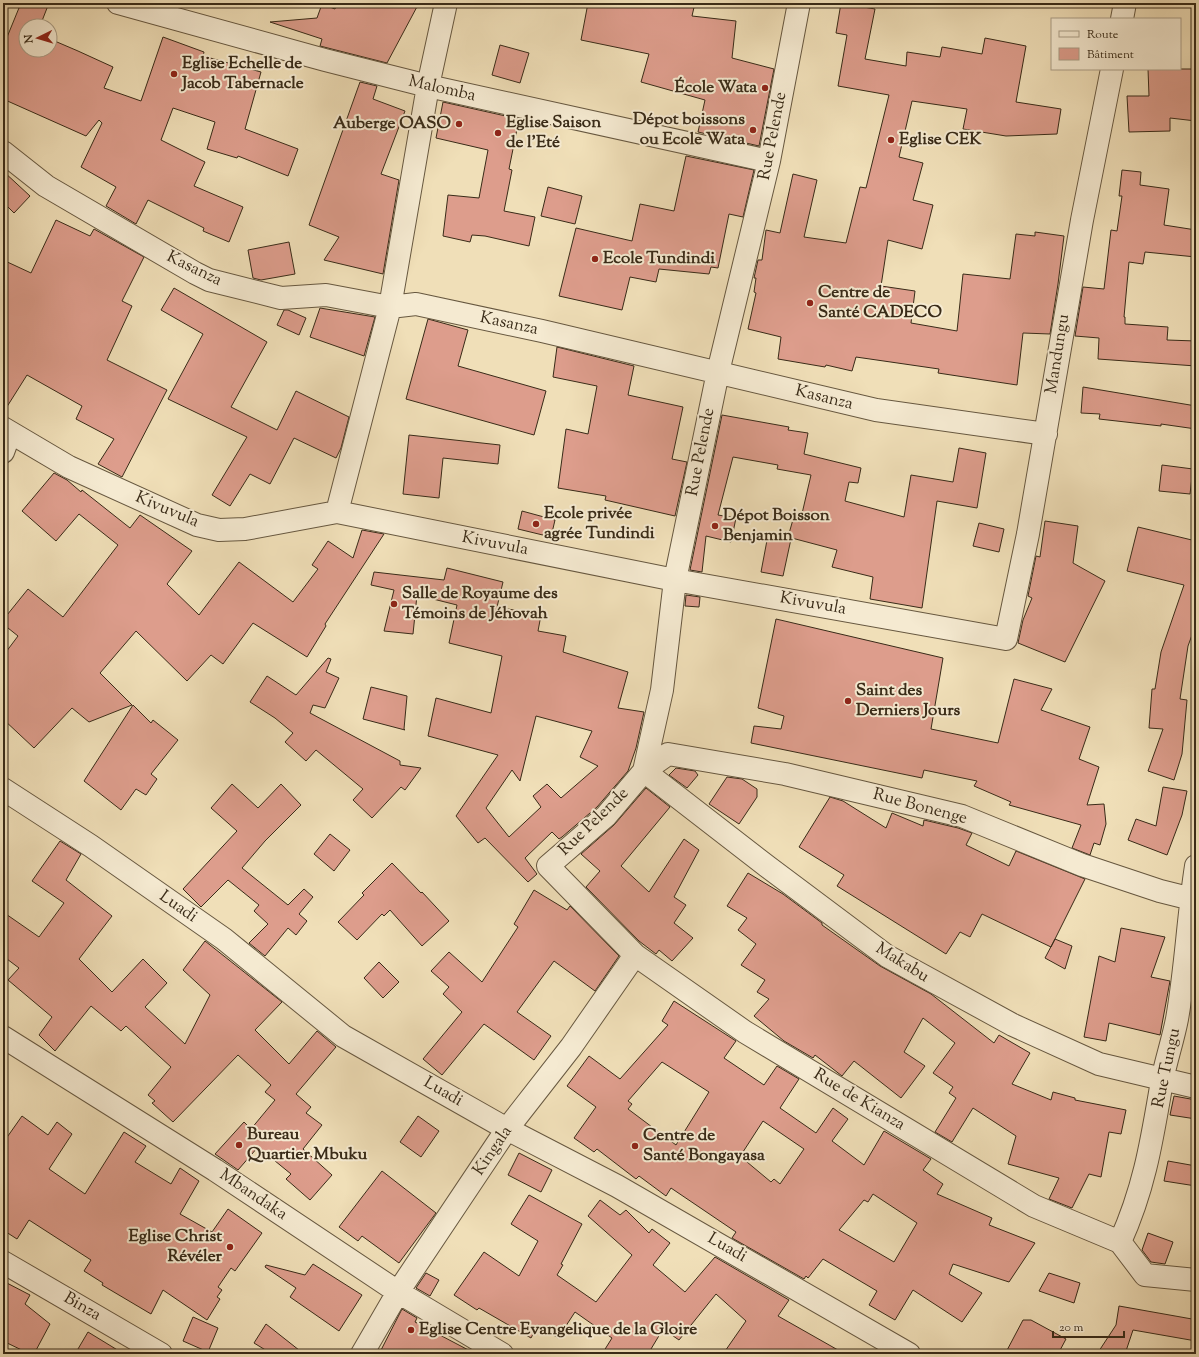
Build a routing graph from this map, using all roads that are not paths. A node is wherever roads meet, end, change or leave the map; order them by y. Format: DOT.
graph roads {
  1 [pos="118,3"];
  2 [pos="446,3"];
  3 [pos="799,3"];
  4 [pos="1125,3"];
  5 [pos="1122,18"];
  6 [pos="1112,70"];
  7 [pos="428,86"];
  8 [pos="3,152"];
  9 [pos="769,161"];
  10 [pos="390,307"];
  11 [pos="718,372"];
  12 [pos="1046,434"];
  13 [pos="5,438"];
  14 [pos="337,512"];
  15 [pos="676,580"];
  16 [pos="1006,639"];
  17 [pos="644,771"];
  18 [pos="3,788"];
  19 [pos="548,866"];
  20 [pos="1196,866"];
  21 [pos="1193,900"];
  22 [pos="635,955"];
  23 [pos="3,1037"];
  24 [pos="1162,1080"];
  25 [pos="1196,1087"];
  26 [pos="507,1129"];
  27 [pos="1120,1242"];
  28 [pos="3,1262"];
  29 [pos="1196,1280"];
  30 [pos="398,1292"];
  31 [pos="161,1354"];
  32 [pos="362,1354"];
  33 [pos="502,1354"];
  34 [pos="909,1354"];
  1 -- 7 [label="street, Malomba"];
  2 -- 7 [label="street"];
  3 -- 9 [label="street, Rue Pelende"];
  4 -- 5 [label="street"];
  6 -- 12 [label="street, Mandungu"];
  7 -- 9 [label="street, Malomba"];
  7 -- 10 [label="street"];
  8 -- 10 [label="street, Kasanza"];
  9 -- 11 [label="street, Rue Pelende"];
  10 -- 11 [label="street, Kasanza"];
  10 -- 14 [label="street"];
  11 -- 12 [label="street, Kasanza"];
  11 -- 15 [label="street, Rue Pelende"];
  12 -- 16 [label="street, Mandungu"];
  13 -- 14 [label="street, Kivuvula"];
  14 -- 15 [label="street, Kivuvula"];
  15 -- 16 [label="street, Kivuvula"];
  15 -- 17 [label="street, Rue Pelende"];
  17 -- 19 [label="street, Rue Pelende"];
  17 -- 21 [label="street, Rue Bonenge"];
  17 -- 24 [label="street, Makabu"];
  18 -- 26 [label="street, Luadi"];
  19 -- 22 [label="street, Rue de Kianza"];
  20 -- 21 [label="street, Rue Tungu"];
  21 -- 24 [label="street, Rue Tungu"];
  22 -- 26 [label="street, Kingala"];
  22 -- 27 [label="street, Rue de Kianza"];
  23 -- 30 [label="street, Mbandaka"];
  24 -- 25 [label="street, Makabu"];
  24 -- 27 [label="street, Rue Tungu"];
  26 -- 30 [label="street, Kingala"];
  26 -- 34 [label="street, Luadi"];
  27 -- 29 [label="street"];
  28 -- 31 [label="street, Binza"];
  30 -- 32 [label="street, Kingala"];
  30 -- 33 [label="street, Mbandaka"];
}
